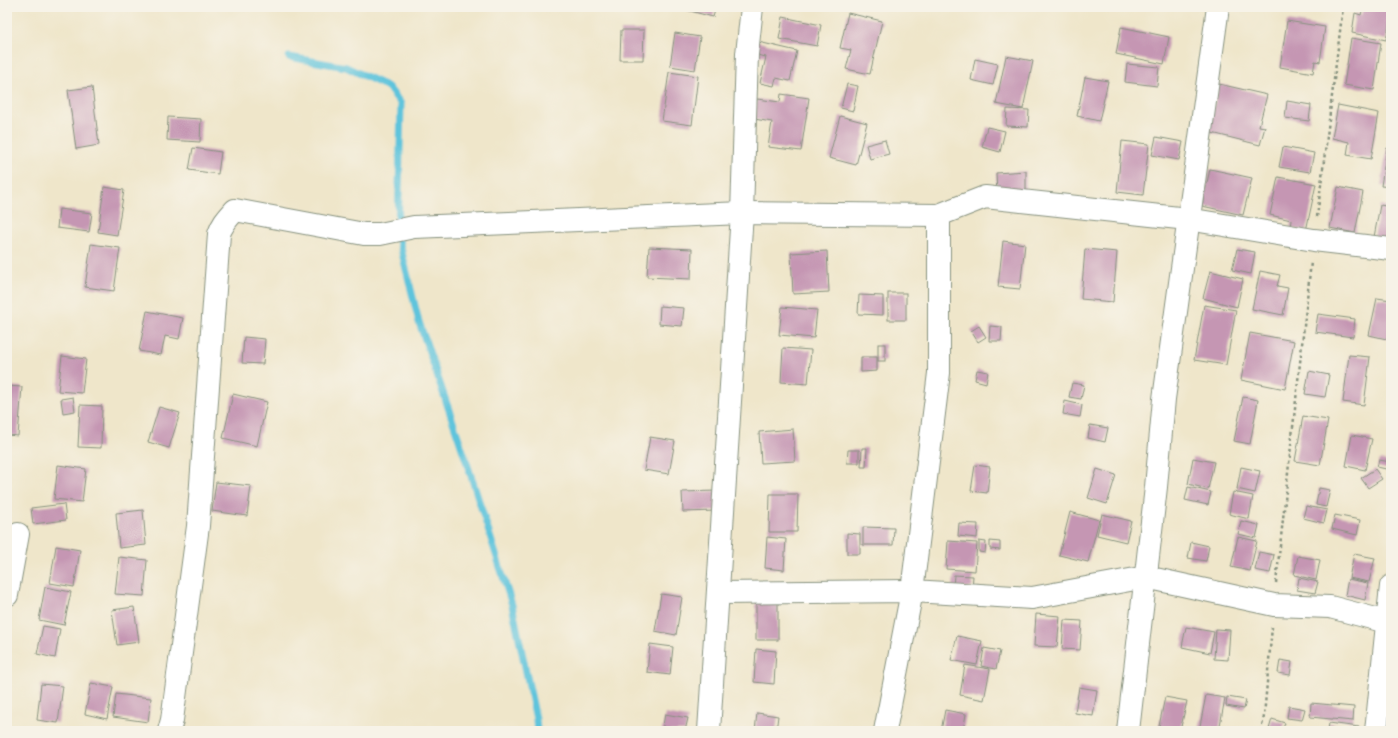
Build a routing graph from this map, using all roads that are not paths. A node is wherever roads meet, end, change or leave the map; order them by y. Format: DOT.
graph roads {
  1 [pos="752,7"];
  2 [pos="1218,7"];
  3 [pos="742,213"];
  4 [pos="938,215"];
  5 [pos="1188,219"];
  6 [pos="1391,249"];
  7 [pos="18,534"];
  8 [pos="1146,578"];
  9 [pos="1391,586"];
  10 [pos="912,591"];
  11 [pos="718,593"];
  12 [pos="7,595"];
  13 [pos="1387,622"];
  14 [pos="169,731"];
  15 [pos="709,731"];
  16 [pos="885,731"];
  17 [pos="1128,731"];
  18 [pos="1376,731"];
  1 -- 3 [label="street"];
  2 -- 5 [label="street"];
  3 -- 4 [label="street"];
  3 -- 11 [label="street"];
  3 -- 14 [label="street"];
  4 -- 5 [label="street"];
  4 -- 10 [label="street"];
  5 -- 6 [label="street"];
  5 -- 8 [label="street"];
  7 -- 12 [label="street"];
  8 -- 10 [label="street"];
  8 -- 13 [label="street"];
  8 -- 17 [label="street"];
  9 -- 13 [label="street"];
  10 -- 11 [label="street"];
  10 -- 16 [label="street"];
  11 -- 15 [label="street"];
  13 -- 18 [label="street"];
}
